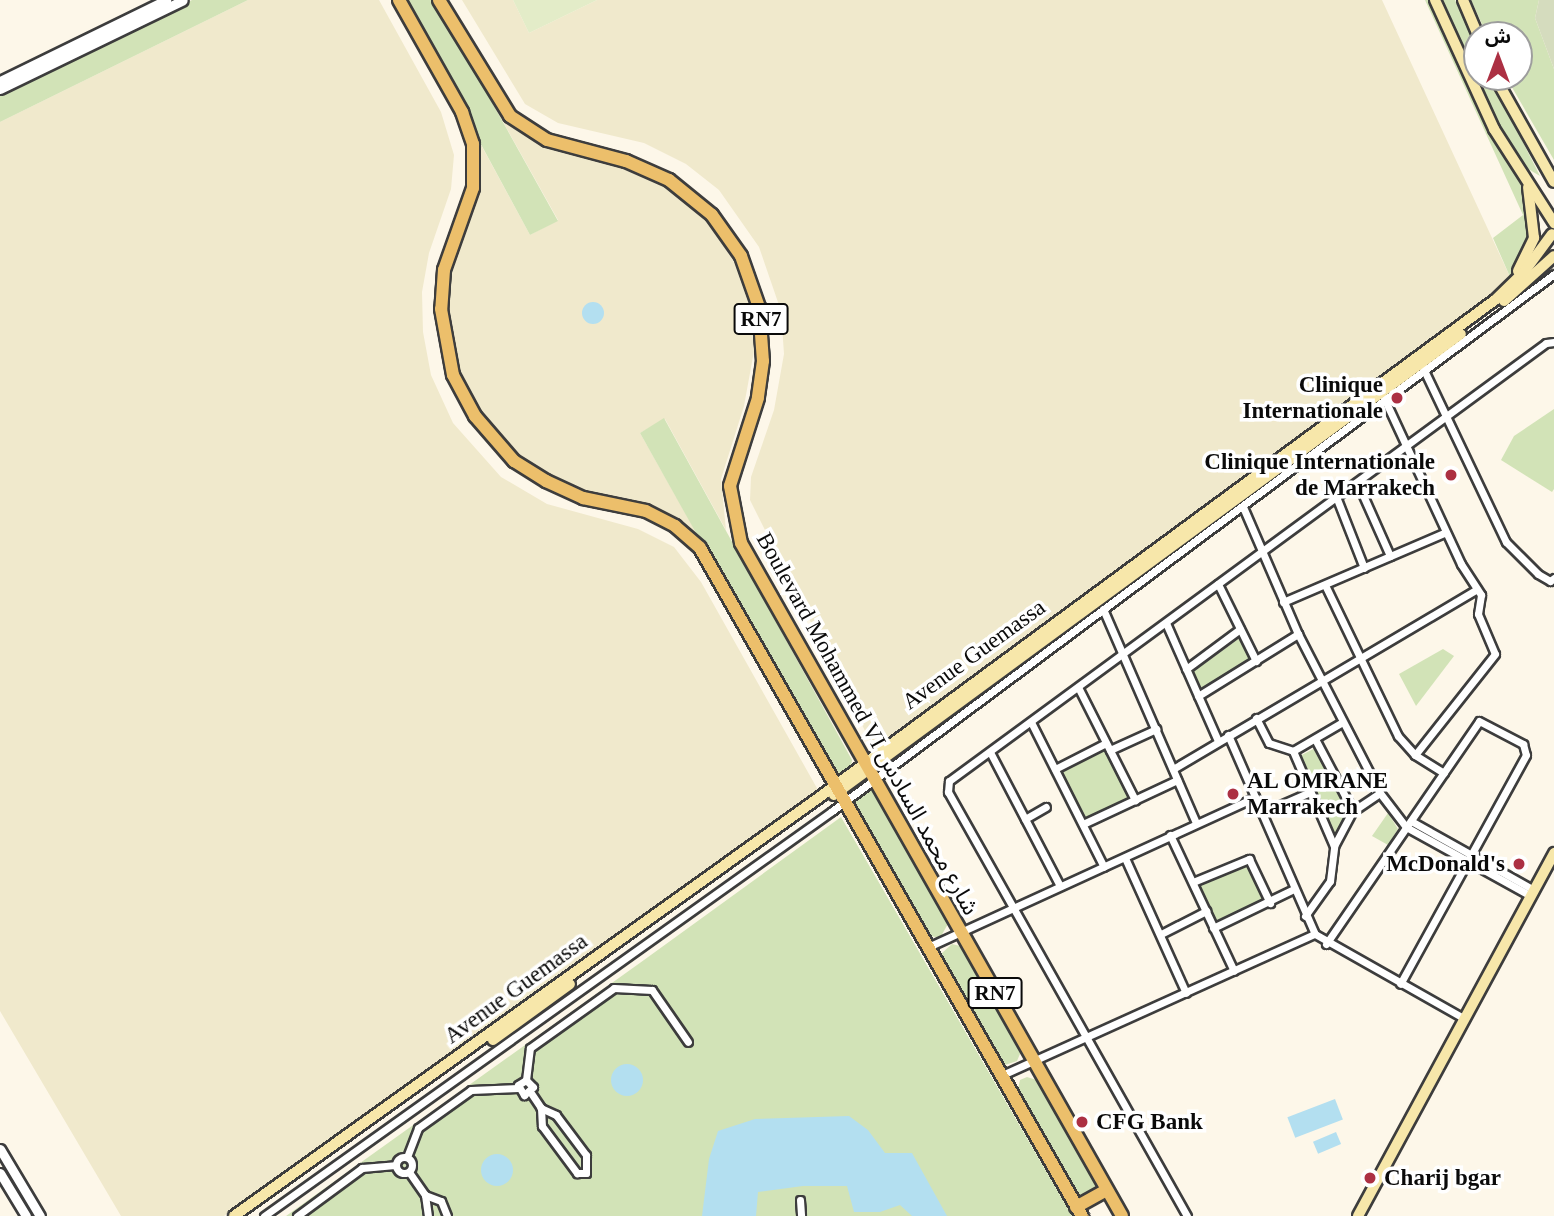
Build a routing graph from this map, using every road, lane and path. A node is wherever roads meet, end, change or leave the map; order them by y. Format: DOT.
graph roads {
  1 [pos="166,0"];
  2 [pos="183,0"];
  3 [pos="399,0"];
  4 [pos="439,0"];
  5 [pos="1435,0"];
  6 [pos="1463,0"];
  7 [pos="1472,21"];
  8 [pos="0,81"];
  9 [pos="0,89"];
  10 [pos="1503,91"];
  11 [pos="1521,168"];
  12 [pos="1552,177"];
  13 [pos="1553,230"];
  14 [pos="1554,256"];
  15 [pos="1554,275"];
  16 [pos="1505,291"];
  17 [pos="1554,342"];
  18 [pos="1423,368"];
  19 [pos="1382,393"];
  20 [pos="1446,419"];
  21 [pos="1405,449"];
  22 [pos="1358,484"];
  23 [pos="1337,499"];
  24 [pos="1243,508"];
  25 [pos="1446,532"];
  26 [pos="1263,552"];
  27 [pos="1391,556"];
  28 [pos="1364,568"];
  29 [pos="1554,578"];
  30 [pos="1219,584"];
  31 [pos="1325,585"];
  32 [pos="1477,589"];
  33 [pos="1283,602"];
  34 [pos="1103,609"];
  35 [pos="1166,623"];
  36 [pos="1240,629"];
  37 [pos="1298,634"];
  38 [pos="1125,653"];
  39 [pos="1358,659"];
  40 [pos="1255,661"];
  41 [pos="1186,669"];
  42 [pos="1321,680"];
  43 [pos="1078,687"];
  44 [pos="1198,696"];
  45 [pos="1256,718"];
  46 [pos="1031,722"];
  47 [pos="1341,723"];
  48 [pos="1156,729"];
  49 [pos="1228,735"];
  50 [pos="1315,739"];
  51 [pos="1219,741"];
  52 [pos="1108,747"];
  53 [pos="1293,751"];
  54 [pos="990,752"];
  55 [pos="1415,755"];
  56 [pos="1055,769"];
  57 [pos="1173,769"];
  58 [pos="869,771"];
  59 [pos="1444,773"];
  60 [pos="1177,780"];
  61 [pos="839,793"];
  62 [pos="1308,793"];
  63 [pos="1380,793"];
  64 [pos="1255,797"];
  65 [pos="1135,800"];
  66 [pos="1046,807"];
  67 [pos="1353,811"];
  68 [pos="1262,813"];
  69 [pos="1025,819"];
  70 [pos="1196,823"];
  71 [pos="1083,824"];
  72 [pos="1408,824"];
  73 [pos="1170,835"];
  74 [pos="1334,846"];
  75 [pos="1554,853"];
  76 [pos="1125,858"];
  77 [pos="1470,859"];
  78 [pos="1104,867"];
  79 [pos="1193,882"];
  80 [pos="1060,886"];
  81 [pos="1294,889"];
  82 [pos="1533,893"];
  83 [pos="1270,902"];
  84 [pos="1013,908"];
  85 [pos="1206,911"];
  86 [pos="1305,916"];
  87 [pos="1213,928"];
  88 [pos="958,932"];
  89 [pos="1161,933"];
  90 [pos="1315,934"];
  91 [pos="1326,944"];
  92 [pos="928,947"];
  93 [pos="1234,971"];
  94 [pos="1400,984"];
  95 [pos="1186,993"];
  96 [pos="1465,1019"];
  97 [pos="1089,1036"];
  98 [pos="688,1042"];
  99 [pos="1035,1060"];
  100 [pos="1002,1075"];
  101 [pos="526,1080"];
  102 [pos="518,1088"];
  103 [pos="531,1093"];
  104 [pos="541,1108"];
  105 [pos="0,1149"];
  106 [pos="407,1157"];
  107 [pos="395,1165"];
  108 [pos="409,1172"];
  109 [pos="0,1173"];
  110 [pos="1107,1190"];
  111 [pos="425,1195"];
  112 [pos="800,1200"];
  113 [pos="1079,1212"];
  114 [pos="26,1216"];
  115 [pos="40,1216"];
  116 [pos="234,1216"];
  117 [pos="245,1216"];
  118 [pos="264,1216"];
  119 [pos="297,1216"];
  120 [pos="428,1216"];
  121 [pos="447,1216"];
  122 [pos="801,1216"];
  123 [pos="1122,1216"];
  124 [pos="1187,1216"];
  125 [pos="1358,1216"];
  1 -- 8 [label="street"];
  2 -- 9 [label="street"];
  3 -- 61 [label="main road, RN7"];
  4 -- 58 [label="main road, Boulevard Mohammed VI شارع محمد السادس / RN7"];
  5 -- 11 [label="main road"];
  6 -- 7 [label="main road"];
  10 -- 12 [label="main road"];
  11 -- 13 [label="main road"];
  11 -- 16 [label="main road"];
  13 -- 16 [label="main road, Avenue Guemassa"];
  14 -- 18 [label="main road, Avenue Guemassa"];
  15 -- 18 [label="street, Avenue Guemassa"];
  16 -- 19 [label="main road, Avenue Guemassa"];
  17 -- 20 [label="street"];
  18 -- 19 [label="main road, Avenue Guemassa"];
  18 -- 20 [label="street"];
  19 -- 21 [label="street"];
  19 -- 24 [label="street, Avenue Guemassa"];
  19 -- 58 [label="main road, Avenue Guemassa"];
  20 -- 21 [label="street"];
  20 -- 29 [label="street"];
  21 -- 22 [label="street"];
  21 -- 25 [label="street"];
  22 -- 23 [label="street"];
  22 -- 27 [label="street"];
  23 -- 26 [label="street"];
  23 -- 28 [label="street"];
  24 -- 26 [label="street"];
  24 -- 34 [label="street, Avenue Guemassa"];
  25 -- 27 [label="street"];
  25 -- 32 [label="street"];
  26 -- 30 [label="street"];
  26 -- 33 [label="street"];
  27 -- 28 [label="street"];
  28 -- 31 [label="street"];
  30 -- 35 [label="street"];
  30 -- 36 [label="street"];
  31 -- 33 [label="street"];
  31 -- 39 [label="street"];
  32 -- 39 [label="street"];
  32 -- 55 [label="street"];
  33 -- 37 [label="street"];
  34 -- 38 [label="street"];
  34 -- 58 [label="street, Avenue Guemassa"];
  35 -- 38 [label="street"];
  35 -- 41 [label="street"];
  36 -- 40 [label="street"];
  36 -- 41 [label="street"];
  37 -- 40 [label="street"];
  37 -- 42 [label="street"];
  38 -- 43 [label="street"];
  38 -- 48 [label="street"];
  39 -- 42 [label="street"];
  39 -- 55 [label="street"];
  40 -- 44 [label="street"];
  41 -- 44 [label="street"];
  42 -- 45 [label="street"];
  42 -- 47 [label="street"];
  43 -- 46 [label="street"];
  43 -- 52 [label="street"];
  44 -- 51 [label="street"];
  45 -- 49 [label="street"];
  45 -- 53 [label="street"];
  46 -- 54 [label="street"];
  46 -- 56 [label="street"];
  47 -- 50 [label="street"];
  47 -- 63 [label="street"];
  48 -- 52 [label="street"];
  48 -- 57 [label="street"];
  49 -- 51 [label="street"];
  49 -- 64 [label="street"];
  50 -- 53 [label="street"];
  50 -- 67 [label="street"];
  51 -- 57 [label="street"];
  52 -- 56 [label="street"];
  52 -- 65 [label="street"];
  53 -- 62 [label="street"];
  54 -- 69 [label="street"];
  54 -- 84 [label="street"];
  55 -- 59 [label="street"];
  56 -- 71 [label="street"];
  57 -- 60 [label="street"];
  58 -- 61 [label="main road, Avenue Guemassa"];
  58 -- 61 [label="street, Avenue Guemassa"];
  58 -- 88 [label="main road, Boulevard Mohammed VI شارع محمد السادس / RN7"];
  59 -- 72 [label="street"];
  59 -- 77 [label="street"];
  60 -- 65 [label="street"];
  60 -- 70 [label="street"];
  61 -- 92 [label="main road, RN7"];
  61 -- 116 [label="main road, Avenue Guemassa"];
  61 -- 117 [label="main road, Avenue Guemassa"];
  61 -- 118 [label="street, Avenue Guemassa"];
  62 -- 68 [label="street"];
  62 -- 74 [label="street"];
  63 -- 67 [label="street"];
  63 -- 72 [label="street"];
  64 -- 68 [label="street"];
  64 -- 70 [label="street"];
  65 -- 71 [label="street"];
  66 -- 69 [label="street"];
  67 -- 74 [label="street"];
  68 -- 81 [label="street"];
  69 -- 80 [label="street"];
  70 -- 73 [label="street"];
  71 -- 78 [label="street"];
  72 -- 77 [label="street"];
  72 -- 91 [label="street"];
  73 -- 76 [label="street"];
  73 -- 79 [label="street"];
  74 -- 86 [label="street"];
  75 -- 82 [label="main road"];
  76 -- 78 [label="street"];
  76 -- 89 [label="street"];
  77 -- 82 [label="street"];
  77 -- 94 [label="street"];
  78 -- 80 [label="street"];
  79 -- 83 [label="street"];
  79 -- 85 [label="street"];
  80 -- 84 [label="street"];
  81 -- 83 [label="street"];
  81 -- 86 [label="street"];
  82 -- 96 [label="main road"];
  83 -- 87 [label="street"];
  84 -- 88 [label="street"];
  84 -- 97 [label="street"];
  85 -- 87 [label="street"];
  85 -- 89 [label="street"];
  86 -- 90 [label="street"];
  87 -- 93 [label="street"];
  88 -- 92 [label="street"];
  88 -- 99 [label="main road, Boulevard Mohammed VI شارع محمد السادس / RN7"];
  89 -- 95 [label="street"];
  90 -- 91 [label="street"];
  90 -- 93 [label="street"];
  91 -- 94 [label="street"];
  92 -- 100 [label="main road, RN7"];
  93 -- 95 [label="street"];
  94 -- 96 [label="street"];
  95 -- 97 [label="street"];
  96 -- 125 [label="main road"];
  97 -- 99 [label="street"];
  97 -- 124 [label="street"];
  98 -- 101 [label="street"];
  99 -- 100 [label="street"];
  99 -- 110 [label="main road, Boulevard Mohammed VI شارع محمد السادس / RN7"];
  100 -- 113 [label="main road, RN7"];
  101 -- 102 [label="street"];
  101 -- 103 [label="street"];
  102 -- 103 [label="street"];
  102 -- 106 [label="street"];
  103 -- 104 [label="street"];
  104 -- 104 [label="street"];
  105 -- 115 [label="street"];
  106 -- 107 [label="street"];
  106 -- 108 [label="street"];
  107 -- 108 [label="street"];
  107 -- 119 [label="street"];
  108 -- 111 [label="street"];
  109 -- 114 [label="street"];
  110 -- 113 [label="main road"];
  110 -- 123 [label="main road, Boulevard Mohammed VI شارع محمد السادس / RN7"];
  111 -- 120 [label="street"];
  111 -- 121 [label="street"];
  112 -- 122 [label="street"];
}
